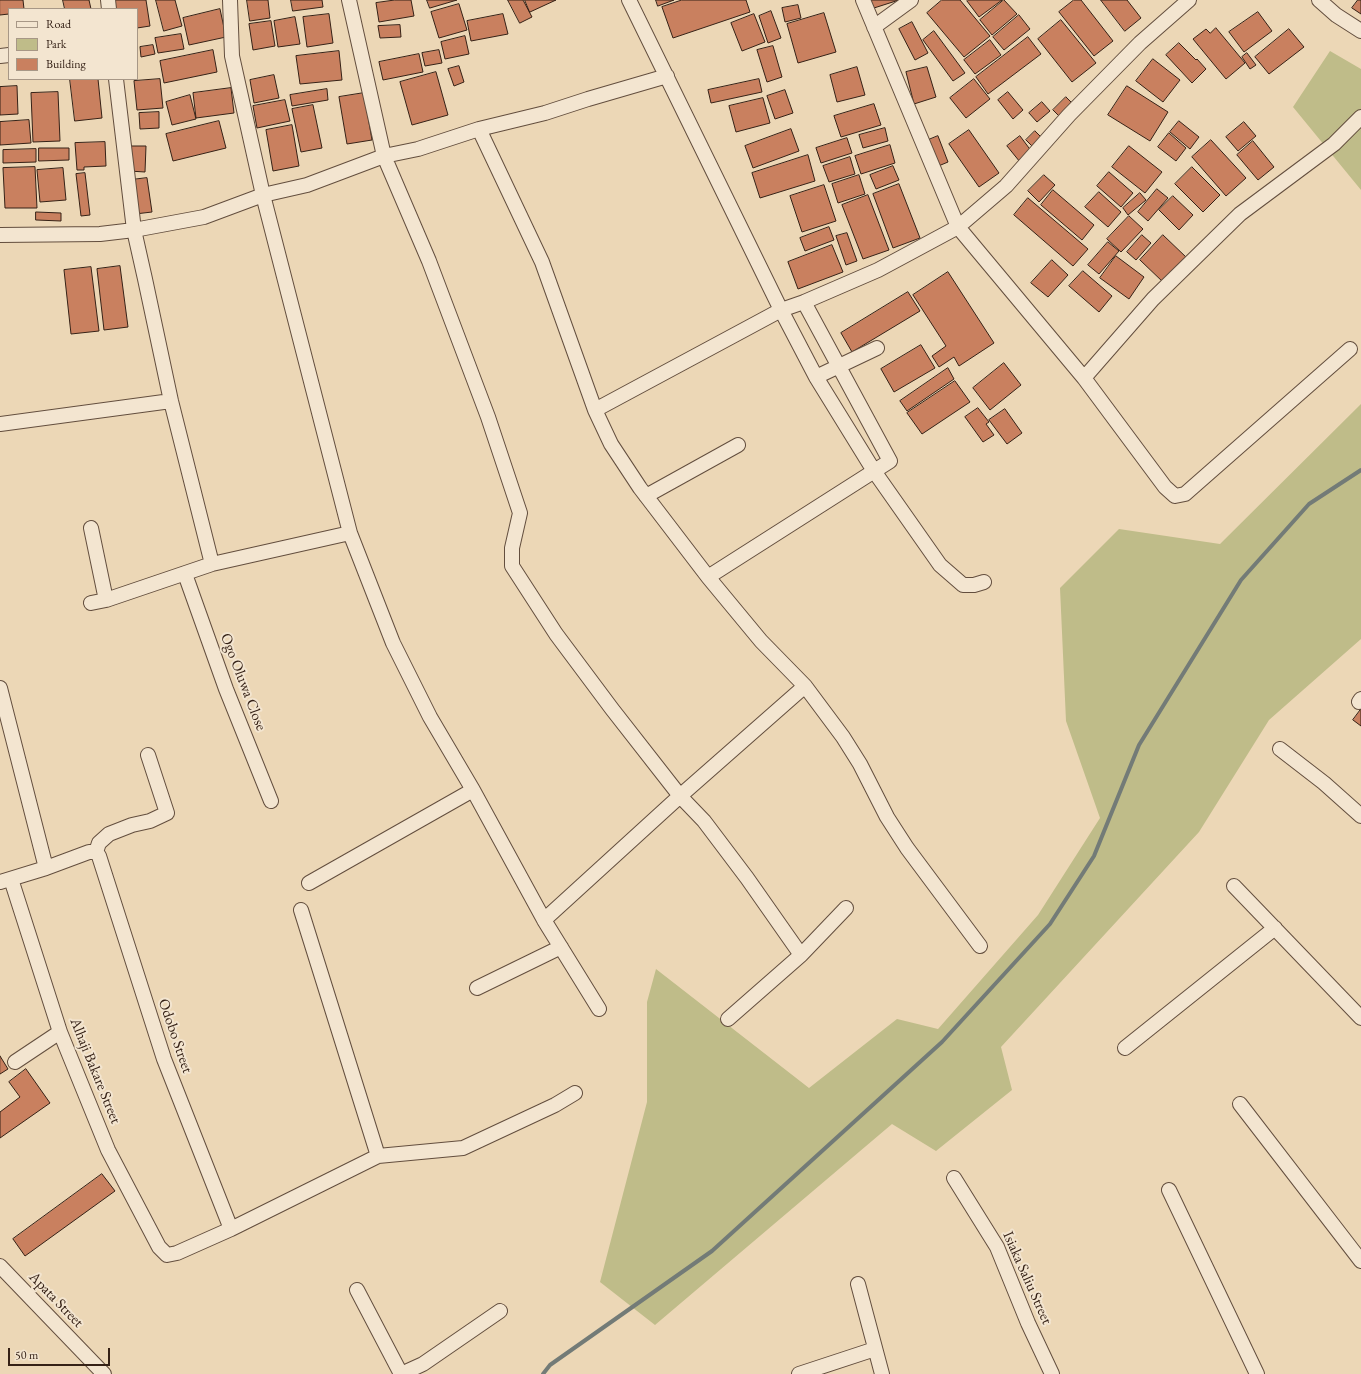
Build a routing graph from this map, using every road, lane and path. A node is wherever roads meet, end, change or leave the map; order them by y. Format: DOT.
graph roads {
  1 [pos="230,0"];
  2 [pos="349,0"];
  3 [pos="629,0"];
  4 [pos="863,0"];
  5 [pos="911,0"];
  6 [pos="1189,0"];
  7 [pos="1319,0"];
  8 [pos="874,27"];
  9 [pos="1361,31"];
  10 [pos="667,76"];
  11 [pos="116,80"];
  12 [pos="1361,117"];
  13 [pos="479,129"];
  14 [pos="384,156"];
  15 [pos="262,195"];
  16 [pos="958,227"];
  17 [pos="134,230"];
  18 [pos="0,235"];
  19 [pos="804,302"];
  20 [pos="781,310"];
  21 [pos="877,348"];
  22 [pos="1350,349"];
  23 [pos="838,366"];
  24 [pos="816,377"];
  25 [pos="1084,378"];
  26 [pos="171,401"];
  27 [pos="595,410"];
  28 [pos="0,424"];
  29 [pos="738,445"];
  30 [pos="874,471"];
  31 [pos="646,496"];
  32 [pos="91,528"];
  33 [pos="350,533"];
  34 [pos="212,564"];
  35 [pos="185,574"];
  36 [pos="708,577"];
  37 [pos="984,582"];
  38 [pos="106,600"];
  39 [pos="91,603"];
  40 [pos="805,686"];
  41 [pos="0,688"];
  42 [pos="1280,749"];
  43 [pos="148,755"];
  44 [pos="473,790"];
  45 [pos="680,796"];
  46 [pos="272,801"];
  47 [pos="1361,816"];
  48 [pos="96,852"];
  49 [pos="46,868"];
  50 [pos="5,881"];
  51 [pos="309,883"];
  52 [pos="1234,886"];
  53 [pos="846,908"];
  54 [pos="301,910"];
  55 [pos="544,920"];
  56 [pos="1275,928"];
  57 [pos="980,946"];
  58 [pos="561,948"];
  59 [pos="801,955"];
  60 [pos="477,988"];
  61 [pos="599,1008"];
  62 [pos="1361,1018"];
  63 [pos="728,1019"];
  64 [pos="60,1032"];
  65 [pos="1124,1048"];
  66 [pos="15,1062"];
  67 [pos="575,1093"];
  68 [pos="1240,1104"];
  69 [pos="378,1156"];
  70 [pos="954,1178"];
  71 [pos="1169,1190"];
  72 [pos="231,1229"];
  73 [pos="1361,1261"];
  74 [pos="0,1266"];
  75 [pos="858,1284"];
  76 [pos="357,1290"];
  77 [pos="500,1311"];
  78 [pos="875,1349"];
  79 [pos="104,1374"];
  80 [pos="401,1374"];
  81 [pos="798,1374"];
  82 [pos="882,1374"];
  83 [pos="1052,1374"];
  84 [pos="1256,1374"];
  1 -- 15 [label="street"];
  2 -- 14 [label="street"];
  3 -- 10 [label="street"];
  4 -- 8 [label="street"];
  5 -- 8 [label="street"];
  6 -- 16 [label="street"];
  7 -- 9 [label="street"];
  8 -- 16 [label="street"];
  10 -- 13 [label="street"];
  10 -- 20 [label="street"];
  11 -- 17 [label="street"];
  12 -- 25 [label="street"];
  13 -- 14 [label="street"];
  13 -- 27 [label="street"];
  14 -- 15 [label="street"];
  14 -- 45 [label="street"];
  15 -- 17 [label="street"];
  15 -- 33 [label="street"];
  16 -- 19 [label="street"];
  16 -- 25 [label="street"];
  17 -- 18 [label="street"];
  17 -- 26 [label="street"];
  19 -- 20 [label="street"];
  19 -- 23 [label="street"];
  20 -- 24 [label="street"];
  20 -- 27 [label="street"];
  21 -- 23 [label="street"];
  22 -- 25 [label="street"];
  23 -- 24 [label="street"];
  23 -- 30 [label="street"];
  24 -- 30 [label="street"];
  26 -- 28 [label="street"];
  26 -- 34 [label="street"];
  27 -- 31 [label="street"];
  29 -- 31 [label="street"];
  30 -- 36 [label="street"];
  30 -- 37 [label="street"];
  31 -- 36 [label="street"];
  32 -- 38 [label="street"];
  33 -- 34 [label="street"];
  33 -- 44 [label="street"];
  34 -- 35 [label="street"];
  35 -- 38 [label="street"];
  35 -- 46 [label="street, Ogo Oluwa Close"];
  36 -- 40 [label="street"];
  38 -- 39 [label="street"];
  40 -- 45 [label="street"];
  40 -- 57 [label="street"];
  41 -- 49 [label="street"];
  42 -- 47 [label="street"];
  43 -- 48 [label="street"];
  44 -- 51 [label="street"];
  44 -- 55 [label="street"];
  45 -- 55 [label="street"];
  45 -- 59 [label="street"];
  48 -- 49 [label="street"];
  48 -- 72 [label="street, Odobo Street"];
  49 -- 50 [label="street"];
  50 -- 64 [label="street, Alhaji Bakare Street"];
  52 -- 56 [label="street"];
  53 -- 59 [label="street"];
  54 -- 69 [label="street"];
  55 -- 58 [label="street"];
  56 -- 62 [label="street"];
  56 -- 65 [label="street"];
  58 -- 60 [label="street"];
  58 -- 61 [label="street"];
  59 -- 63 [label="street"];
  64 -- 66 [label="street"];
  64 -- 72 [label="street, Alhaji Bakare Street"];
  67 -- 69 [label="street"];
  68 -- 73 [label="street"];
  69 -- 72 [label="street"];
  70 -- 83 [label="street, Isiaka Saliu Street"];
  71 -- 84 [label="street"];
  74 -- 79 [label="street, Apata Street"];
  75 -- 78 [label="street"];
  76 -- 80 [label="street"];
  77 -- 80 [label="street"];
  78 -- 81 [label="street"];
  78 -- 82 [label="street"];
}
